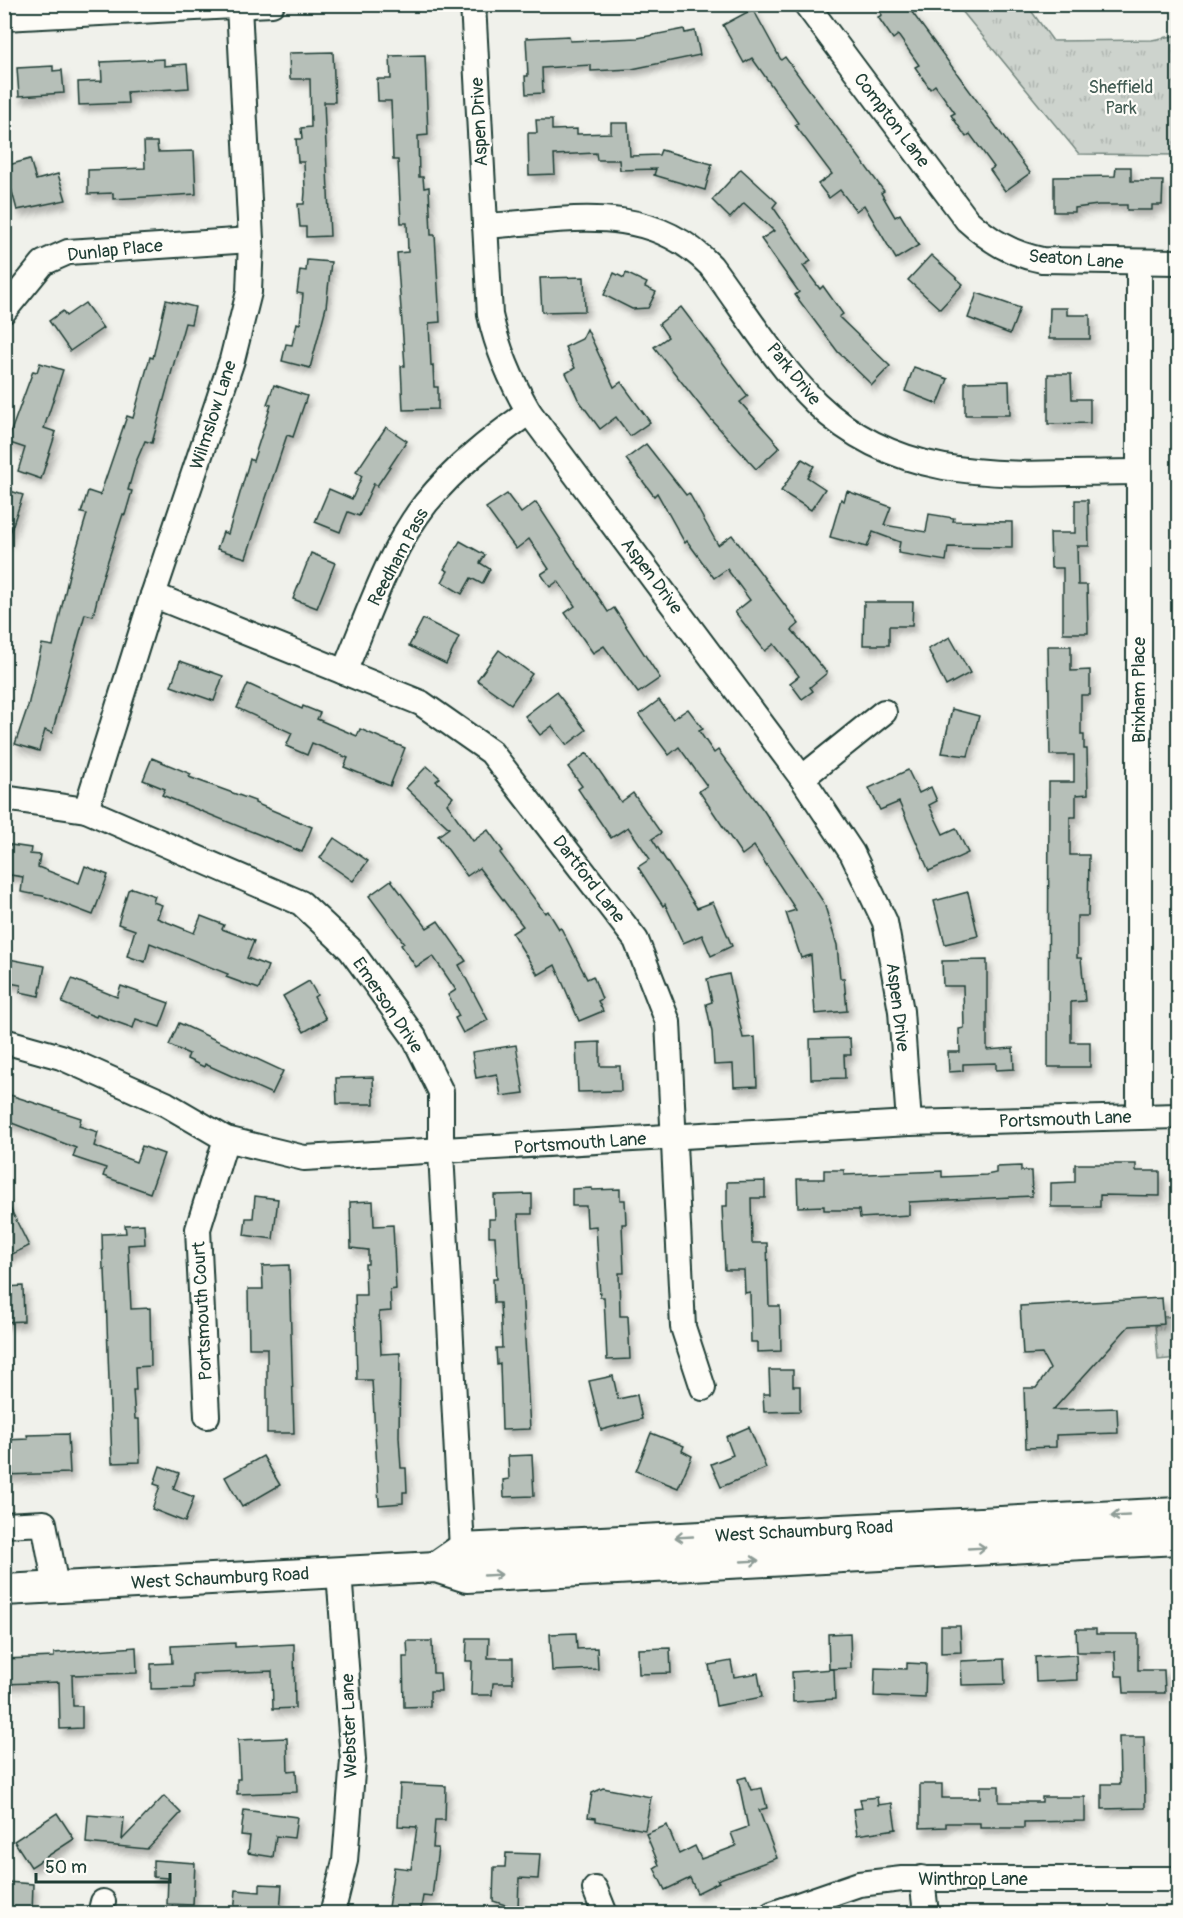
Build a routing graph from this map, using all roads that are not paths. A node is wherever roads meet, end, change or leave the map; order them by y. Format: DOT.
graph roads {
  1 [pos="272,4"];
  2 [pos="473,4"];
  3 [pos="806,4"];
  4 [pos="239,6"];
  5 [pos="4,18"];
  6 [pos="485,226"];
  7 [pos="980,233"];
  8 [pos="251,240"];
  9 [pos="1139,262"];
  10 [pos="1179,262"];
  11 [pos="4,311"];
  12 [pos="529,412"];
  13 [pos="1139,472"];
  14 [pos="153,595"];
  15 [pos="344,672"];
  16 [pos="884,712"];
  17 [pos="802,778"];
  18 [pos="4,798"];
  19 [pos="86,810"];
  20 [pos="4,1041"];
  21 [pos="1179,1116"];
  22 [pos="1139,1117"];
  23 [pos="909,1123"];
  24 [pos="674,1137"];
  25 [pos="226,1139"];
  26 [pos="441,1152"];
  27 [pos="703,1389"];
  28 [pos="207,1416"];
  29 [pos="1179,1513"];
  30 [pos="931,1525"];
  31 [pos="4,1526"];
  32 [pos="1179,1539"];
  33 [pos="462,1549"];
  34 [pos="918,1551"];
  35 [pos="436,1567"];
  36 [pos="339,1572"];
  37 [pos="56,1587"];
  38 [pos="4,1590"];
  39 [pos="922,1878"];
  40 [pos="1179,1880"];
  41 [pos="595,1889"];
  42 [pos="332,1914"];
  43 [pos="605,1914"];
  44 [pos="772,1914"];
  45 [pos="926,1914"];
  1 -- 4 [label="street"];
  2 -- 6 [label="street, Aspen Drive"];
  3 -- 7 [label="street, Compton Lane"];
  4 -- 5 [label="street"];
  4 -- 8 [label="street, Wilmslow Lane"];
  6 -- 12 [label="street, Aspen Drive"];
  6 -- 13 [label="street, Park Drive"];
  7 -- 9 [label="street, Seaton Lane"];
  8 -- 11 [label="street, Dunlap Place"];
  8 -- 14 [label="street, Wilmslow Lane"];
  9 -- 10 [label="street, Seaton Lane"];
  9 -- 13 [label="street, Brixham Place"];
  12 -- 15 [label="street, Reedham Pass"];
  12 -- 17 [label="street, Aspen Drive"];
  13 -- 22 [label="street, Brixham Place"];
  14 -- 15 [label="street, Dartford Lane"];
  14 -- 19 [label="street, Wilmslow Lane"];
  15 -- 24 [label="street, Dartford Lane"];
  16 -- 17 [label="street"];
  17 -- 23 [label="street, Aspen Drive"];
  18 -- 19 [label="street, Emerson Drive"];
  19 -- 26 [label="street, Emerson Drive"];
  20 -- 25 [label="street, Portsmouth Lane"];
  21 -- 22 [label="street, Portsmouth Lane"];
  22 -- 23 [label="street, Portsmouth Lane"];
  23 -- 24 [label="street, Portsmouth Lane"];
  24 -- 26 [label="street, Portsmouth Lane"];
  24 -- 27 [label="street, Dartford Lane"];
  25 -- 26 [label="street, Portsmouth Lane"];
  25 -- 28 [label="street, Portsmouth Court"];
  26 -- 33 [label="street, Emerson Drive"];
  29 -- 30 [label="main road, West Schaumburg Road, one-way"];
  30 -- 33 [label="main road, West Schaumburg Road, one-way"];
  30 -- 34 [label="street"];
  31 -- 37 [label="street"];
  34 -- 32 [label="main road, West Schaumburg Road, one-way"];
  33 -- 35 [label="main road"];
  35 -- 34 [label="main road, West Schaumburg Road, one-way"];
  35 -- 36 [label="main road, West Schaumburg Road"];
  36 -- 37 [label="main road, West Schaumburg Road"];
  36 -- 42 [label="street, Webster Lane"];
  37 -- 38 [label="main road, West Schaumburg Road"];
  39 -- 40 [label="street, Winthrop Lane"];
  39 -- 44 [label="street, Winthrop Lane"];
  39 -- 45 [label="street"];
  41 -- 43 [label="street"];
}
